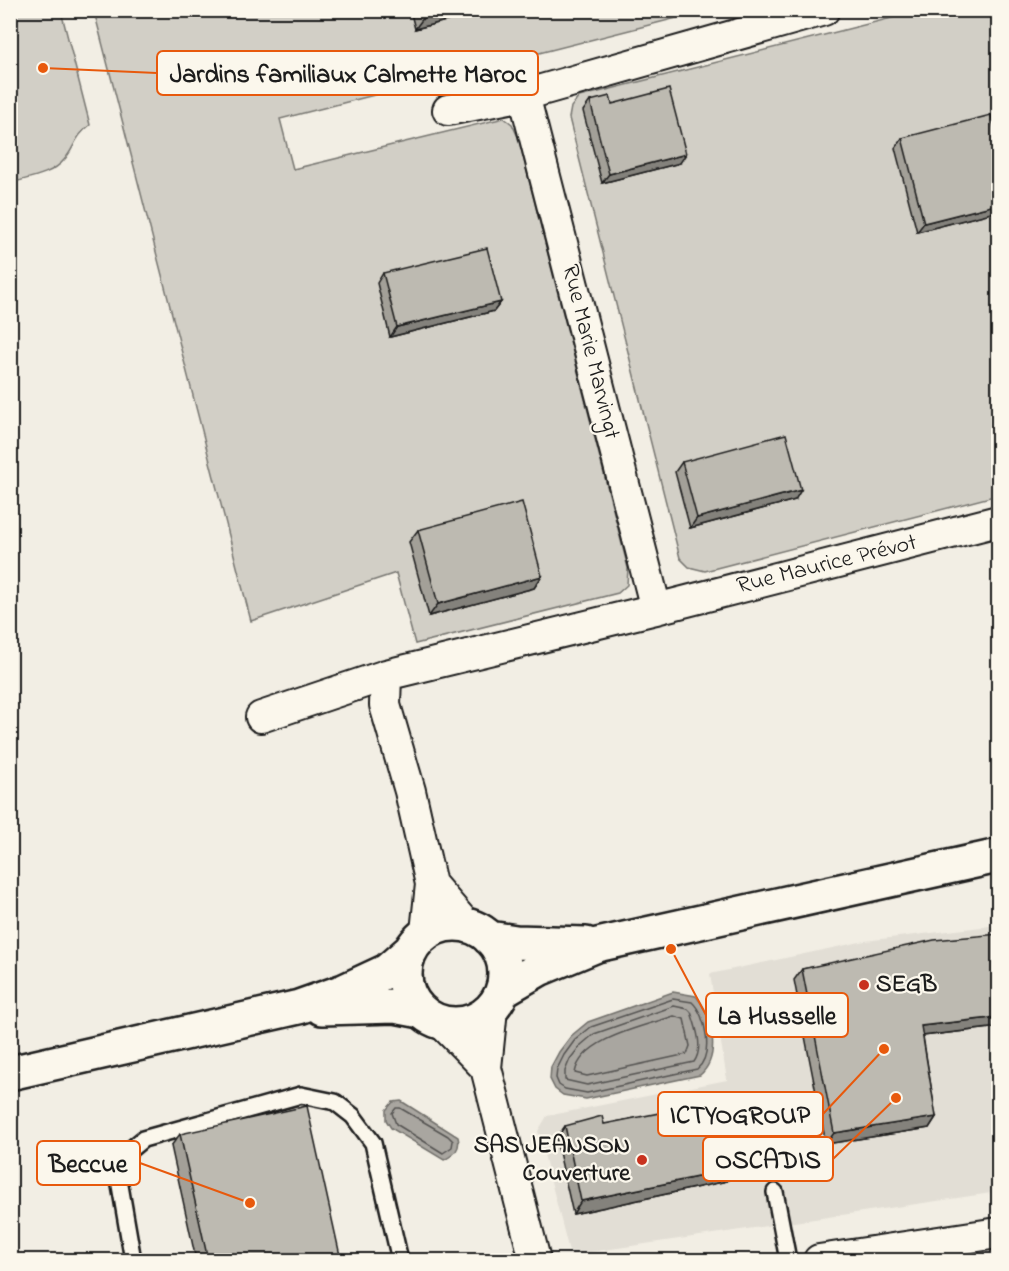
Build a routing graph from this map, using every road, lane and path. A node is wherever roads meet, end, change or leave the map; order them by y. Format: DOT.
graph roads {
  1 [pos="824,10"];
  2 [pos="524,96"];
  3 [pos="447,110"];
  4 [pos="999,521"];
  5 [pos="656,609"];
  6 [pos="386,675"];
  7 [pos="261,717"];
  8 [pos="999,856"];
  9 [pos="431,884"];
  10 [pos="478,931"];
  11 [pos="418,942"];
  12 [pos="597,945"];
  13 [pos="497,999"];
  14 [pos="299,1007"];
  15 [pos="432,1017"];
  16 [pos="486,1068"];
  17 [pos="10,1073"];
  18 [pos="775,1192"];
  19 [pos="999,1233"];
  20 [pos="938,1251"];
  21 [pos="133,1260"];
  22 [pos="400,1260"];
  23 [pos="535,1260"];
  24 [pos="788,1260"];
  25 [pos="819,1260"];
  1 -- 2 [label="street"];
  2 -- 3 [label="street"];
  2 -- 5 [label="street, Rue Marie Marvingt"];
  4 -- 5 [label="street, Rue Maurice Prévot"];
  5 -- 6 [label="street, Rue Maurice Prévot"];
  6 -- 7 [label="street, Rue Maurice Prévot"];
  6 -- 9 [label="street"];
  8 -- 12 [label="street"];
  9 -- 10 [label="street"];
  9 -- 11 [label="street"];
  10 -- 11 [label="street"];
  10 -- 12 [label="street"];
  10 -- 13 [label="street"];
  11 -- 14 [label="street"];
  11 -- 15 [label="street"];
  12 -- 13 [label="street"];
  13 -- 15 [label="street"];
  13 -- 16 [label="street"];
  14 -- 15 [label="street"];
  14 -- 17 [label="street"];
  15 -- 16 [label="street"];
  16 -- 23 [label="street"];
  18 -- 24 [label="lane"];
  19 -- 20 [label="street"];
  20 -- 25 [label="street"];
  21 -- 22 [label="lane"];
}
